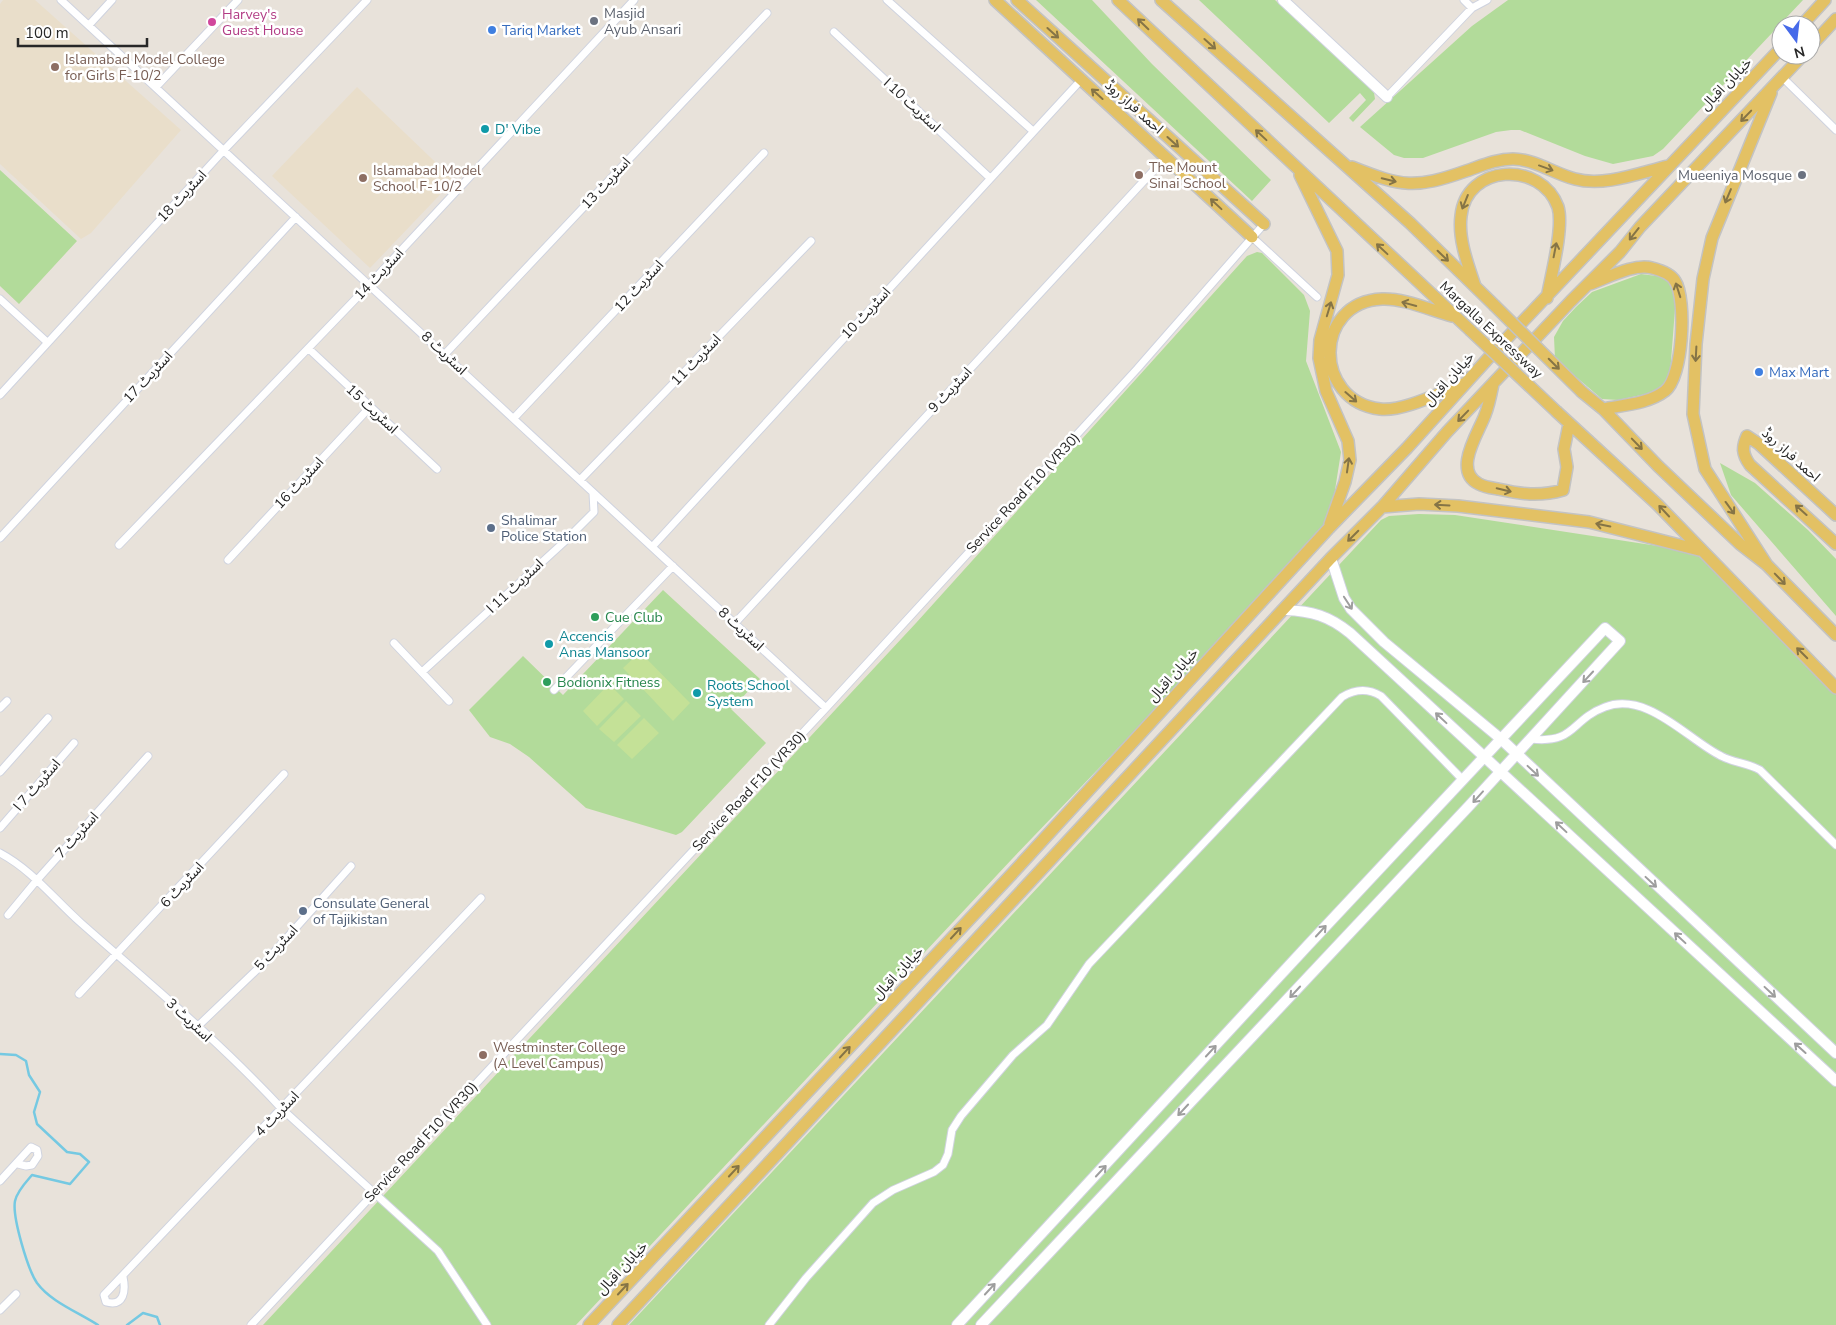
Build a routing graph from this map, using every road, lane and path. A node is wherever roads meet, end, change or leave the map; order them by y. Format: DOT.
graph roads {
  1 [pos="61,0"];
  2 [pos="112,0"];
  3 [pos="238,0"];
  4 [pos="367,0"];
  5 [pos="634,0"];
  6 [pos="887,0"];
  7 [pos="995,0"];
  8 [pos="1017,0"];
  9 [pos="1118,0"];
  10 [pos="1161,0"];
  11 [pos="1283,0"];
  12 [pos="1464,0"];
  13 [pos="1487,0"];
  14 [pos="1825,0"];
  15 [pos="1472,8"];
  16 [pos="767,13"];
  17 [pos="1811,15"];
  18 [pos="1836,19"];
  19 [pos="89,25"];
  20 [pos="834,32"];
  21 [pos="1821,35"];
  22 [pos="1771,58"];
  23 [pos="1793,65"];
  24 [pos="1782,77"];
  25 [pos="1080,80"];
  26 [pos="156,87"];
  27 [pos="1774,87"];
  28 [pos="1387,98"];
  29 [pos="1836,130"];
  30 [pos="1033,131"];
  31 [pos="224,150"];
  32 [pos="764,153"];
  33 [pos="1166,157"];
  34 [pos="1343,164"];
  35 [pos="1668,166"];
  36 [pos="1297,169"];
  37 [pos="990,178"];
  38 [pos="296,217"];
  39 [pos="1264,224"];
  40 [pos="1252,238"];
  41 [pos="811,241"];
  42 [pos="1588,284"];
  43 [pos="369,285"];
  44 [pos="1476,288"];
  45 [pos="1317,297"];
  46 [pos="1547,298"];
  47 [pos="0,299"];
  48 [pos="1456,317"];
  49 [pos="47,342"];
  50 [pos="308,349"];
  51 [pos="444,354"];
  52 [pos="1494,383"];
  53 [pos="1464,384"];
  54 [pos="0,395"];
  55 [pos="370,407"];
  56 [pos="1603,409"];
  57 [pos="514,418"];
  58 [pos="1569,424"];
  59 [pos="437,469"];
  60 [pos="580,480"];
  61 [pos="593,493"];
  62 [pos="1382,507"];
  63 [pos="1836,515"];
  64 [pos="1329,528"];
  65 [pos="0,538"];
  66 [pos="1836,544"];
  67 [pos="119,545"];
  68 [pos="652,547"];
  69 [pos="1701,551"];
  70 [pos="1331,558"];
  71 [pos="228,560"];
  72 [pos="673,566"];
  73 [pos="1767,566"];
  74 [pos="1285,610"];
  75 [pos="735,623"];
  76 [pos="1836,635"];
  77 [pos="394,644"];
  78 [pos="422,672"];
  79 [pos="1836,688"];
  80 [pos="554,690"];
  81 [pos="7,701"];
  82 [pos="448,701"];
  83 [pos="0,708"];
  84 [pos="826,708"];
  85 [pos="48,718"];
  86 [pos="1501,739"];
  87 [pos="1531,739"];
  88 [pos="74,743"];
  89 [pos="1516,755"];
  90 [pos="148,756"];
  91 [pos="1484,758"];
  92 [pos="0,772"];
  93 [pos="1500,773"];
  94 [pos="284,774"];
  95 [pos="1463,780"];
  96 [pos="0,828"];
  97 [pos="1836,846"];
  98 [pos="0,853"];
  99 [pos="350,866"];
  100 [pos="37,880"];
  101 [pos="481,898"];
  102 [pos="8,916"];
  103 [pos="117,955"];
  104 [pos="79,994"];
  105 [pos="197,1027"];
  106 [pos="1836,1053"];
  107 [pos="1836,1081"];
  108 [pos="282,1109"];
  109 [pos="18,1164"];
  110 [pos="0,1182"];
  111 [pos="373,1193"];
  112 [pos="122,1278"];
  113 [pos="16,1294"];
  114 [pos="0,1310"];
  115 [pos="251,1325"];
  116 [pos="487,1325"];
  117 [pos="589,1325"];
  118 [pos="618,1325"];
  119 [pos="769,1325"];
  120 [pos="957,1325"];
  121 [pos="982,1325"];
  1 -- 19 [label="street, اسٹریٹ 8"];
  2 -- 19 [label="street"];
  3 -- 26 [label="street"];
  4 -- 31 [label="street, اسٹریٹ 18"];
  5 -- 43 [label="street, اسٹریٹ 14"];
  6 -- 30 [label="street"];
  7 -- 25 [label="main road, احمد فراز روڈ"];
  8 -- 39 [label="main road, احمد فراز روڈ, one-way"];
  36 -- 9 [label="main road, Margalla Expressway, one-way"];
  10 -- 34 [label="main road, Margalla Expressway, one-way"];
  11 -- 28 [label="street"];
  12 -- 15 [label="street"];
  13 -- 15 [label="street"];
  14 -- 17 [label="main road"];
  15 -- 28 [label="street"];
  16 -- 51 [label="street, اسٹریٹ 13"];
  18 -- 21 [label="main road"];
  19 -- 26 [label="street, اسٹریٹ 8"];
  20 -- 37 [label="street, اسٹریٹ 10 ا"];
  22 -- 35 [label="main road, خیابان اقبال"];
  23 -- 24 [label="main road"];
  24 -- 27 [label="main road"];
  24 -- 29 [label="street"];
  25 -- 30 [label="street, اسٹریٹ 10"];
  33 -- 25 [label="main road, احمد فراز روڈ, one-way"];
  26 -- 31 [label="street, اسٹریٹ 8"];
  27 -- 42 [label="main road, one-way"];
  27 -- 73 [label="main road, one-way"];
  30 -- 37 [label="street, اسٹریٹ 10"];
  31 -- 38 [label="street, اسٹریٹ 8"];
  31 -- 49 [label="street, اسٹریٹ 18"];
  32 -- 57 [label="street, اسٹریٹ 12"];
  40 -- 33 [label="main road, احمد فراز روڈ, one-way"];
  33 -- 75 [label="street, اسٹریٹ 9"];
  34 -- 35 [label="main road, one-way"];
  34 -- 44 [label="main road, Margalla Expressway, one-way"];
  35 -- 46 [label="main road, خیابان اقبال"];
  48 -- 36 [label="main road, Margalla Expressway, one-way"];
  64 -- 36 [label="main road, one-way"];
  37 -- 68 [label="street, اسٹریٹ 10"];
  38 -- 43 [label="street, اسٹریٹ 8"];
  38 -- 65 [label="street, اسٹریٹ 17"];
  39 -- 40 [label="street, Service Road F10 (VR30)"];
  40 -- 45 [label="street"];
  40 -- 84 [label="street, Service Road F10 (VR30)"];
  41 -- 60 [label="street, اسٹریٹ 11"];
  42 -- 52 [label="main road"];
  56 -- 42 [label="main road, one-way"];
  43 -- 50 [label="street, اسٹریٹ 14"];
  43 -- 51 [label="street, اسٹریٹ 8"];
  46 -- 44 [label="main road, one-way"];
  44 -- 56 [label="main road, Margalla Expressway, one-way, bridge"];
  46 -- 53 [label="main road, خیابان اقبال"];
  47 -- 49 [label="street"];
  48 -- 53 [label="main road, one-way"];
  48 -- 58 [label="main road, Margalla Expressway, bridge"];
  49 -- 54 [label="street, اسٹریٹ 18"];
  50 -- 55 [label="street, اسٹریٹ 15"];
  50 -- 67 [label="street, اسٹریٹ 14"];
  51 -- 57 [label="street, اسٹریٹ 8"];
  52 -- 58 [label="main road, one-way"];
  52 -- 62 [label="main road, one-way"];
  53 -- 64 [label="main road, خیابان اقبال"];
  55 -- 59 [label="street, اسٹریٹ 15"];
  55 -- 71 [label="street, اسٹریٹ 16"];
  56 -- 73 [label="main road, one-way"];
  57 -- 60 [label="street, اسٹریٹ 8"];
  69 -- 58 [label="main road, Margalla Expressway, one-way"];
  60 -- 61 [label="street, اسٹریٹ 8"];
  61 -- 68 [label="street, اسٹریٹ 8"];
  61 -- 78 [label="street, اسٹریٹ 11 ا"];
  69 -- 62 [label="main road, one-way"];
  62 -- 70 [label="main road, one-way"];
  66 -- 63 [label="main road, احمد فراز روڈ, one-way"];
  117 -- 64 [label="main road, خیابان اقبال, one-way"];
  68 -- 72 [label="street, اسٹریٹ 8"];
  79 -- 69 [label="main road, Margalla Expressway, one-way"];
  70 -- 74 [label="main road"];
  70 -- 86 [label="street, one-way"];
  72 -- 75 [label="street, اسٹریٹ 8"];
  72 -- 80 [label="street"];
  73 -- 76 [label="main road, one-way"];
  91 -- 74 [label="street, one-way"];
  74 -- 118 [label="main road"];
  75 -- 84 [label="street, اسٹریٹ 8"];
  77 -- 78 [label="street"];
  78 -- 82 [label="street"];
  81 -- 83 [label="street"];
  84 -- 111 [label="street, Service Road F10 (VR30)"];
  85 -- 92 [label="street"];
  86 -- 87 [label="street, one-way"];
  86 -- 89 [label="street"];
  86 -- 91 [label="street"];
  87 -- 89 [label="street"];
  87 -- 97 [label="street"];
  88 -- 96 [label="street, اسٹریٹ 7 ا"];
  89 -- 93 [label="street"];
  89 -- 106 [label="street, one-way"];
  90 -- 100 [label="street, اسٹریٹ 7"];
  91 -- 93 [label="street"];
  91 -- 95 [label="street"];
  107 -- 93 [label="street, one-way"];
  93 -- 121 [label="street, one-way"];
  94 -- 103 [label="street, اسٹریٹ 6"];
  95 -- 119 [label="street"];
  120 -- 95 [label="street, one-way"];
  98 -- 100 [label="street, اسٹریٹ 3"];
  99 -- 105 [label="street, اسٹریٹ 5"];
  100 -- 102 [label="street, اسٹریٹ 7"];
  100 -- 103 [label="street, اسٹریٹ 3"];
  101 -- 108 [label="street, اسٹریٹ 4"];
  103 -- 104 [label="street, اسٹریٹ 6"];
  103 -- 105 [label="street, اسٹریٹ 3"];
  105 -- 108 [label="street, اسٹریٹ 3"];
  108 -- 111 [label="street, اسٹریٹ 3"];
  108 -- 112 [label="street, اسٹریٹ 4"];
  109 -- 110 [label="street"];
  111 -- 115 [label="street, Service Road F10 (VR30)"];
  111 -- 116 [label="street, اسٹریٹ 3"];
  113 -- 114 [label="street"];
}
